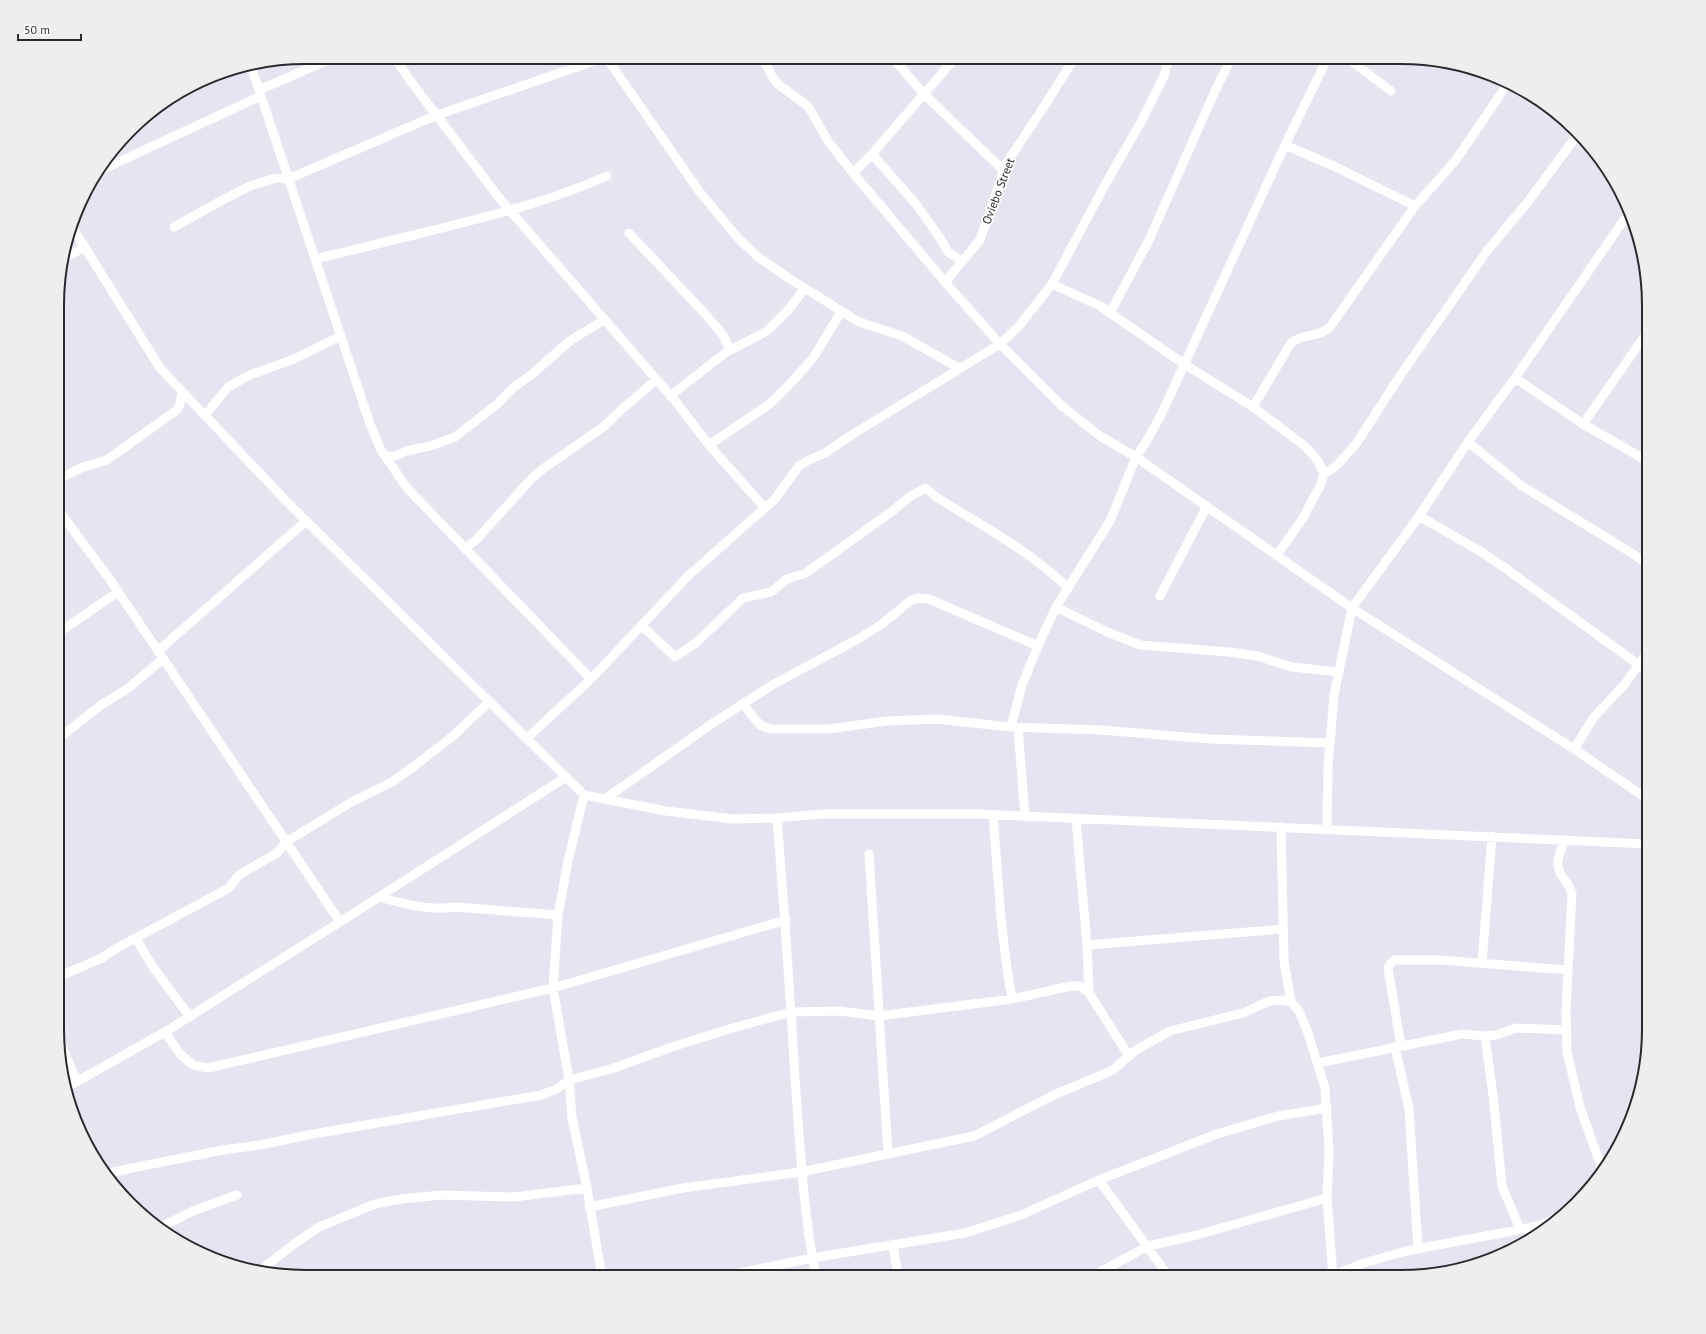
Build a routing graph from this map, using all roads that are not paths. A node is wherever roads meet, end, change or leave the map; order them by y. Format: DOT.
graph roads {
  1 [pos="320,64"];
  2 [pos="399,64"];
  3 [pos="586,64"];
  4 [pos="611,64"];
  5 [pos="766,64"];
  6 [pos="898,64"];
  7 [pos="950,64"];
  8 [pos="1071,64"];
  9 [pos="1167,64"];
  10 [pos="1228,64"];
  11 [pos="1325,64"];
  12 [pos="1354,64"];
  13 [pos="252,70"];
  14 [pos="1505,88"];
  15 [pos="1391,91"];
  16 [pos="260,93"];
  17 [pos="924,94"];
  18 [pos="437,115"];
  19 [pos="1575,139"];
  20 [pos="1285,145"];
  21 [pos="872,154"];
  22 [pos="108,167"];
  23 [pos="1003,170"];
  24 [pos="853,173"];
  25 [pos="607,176"];
  26 [pos="288,179"];
  27 [pos="1415,206"];
  28 [pos="510,210"];
  29 [pos="1626,218"];
  30 [pos="174,227"];
  31 [pos="76,232"];
  32 [pos="629,234"];
  33 [pos="85,247"];
  34 [pos="70,255"];
  35 [pos="315,259"];
  36 [pos="962,261"];
  37 [pos="945,282"];
  38 [pos="1052,284"];
  39 [pos="805,288"];
  40 [pos="841,312"];
  41 [pos="1110,313"];
  42 [pos="604,320"];
  43 [pos="341,336"];
  44 [pos="1642,340"];
  45 [pos="1000,344"];
  46 [pos="730,350"];
  47 [pos="1184,364"];
  48 [pos="959,368"];
  49 [pos="1515,378"];
  50 [pos="656,380"];
  51 [pos="182,391"];
  52 [pos="670,396"];
  53 [pos="1253,407"];
  54 [pos="205,415"];
  55 [pos="1584,424"];
  56 [pos="1468,442"];
  57 [pos="709,445"];
  58 [pos="385,456"];
  59 [pos="1136,457"];
  60 [pos="1642,458"];
  61 [pos="1324,474"];
  62 [pos="64,476"];
  63 [pos="1207,506"];
  64 [pos="764,507"];
  65 [pos="1419,516"];
  66 [pos="64,520"];
  67 [pos="306,521"];
  68 [pos="465,549"];
  69 [pos="1277,555"];
  70 [pos="1642,560"];
  71 [pos="1068,588"];
  72 [pos="118,592"];
  73 [pos="1160,596"];
  74 [pos="1056,607"];
  75 [pos="1352,608"];
  76 [pos="642,626"];
  77 [pos="64,629"];
  78 [pos="1038,646"];
  79 [pos="160,655"];
  80 [pos="1642,660"];
  81 [pos="1638,665"];
  82 [pos="1642,667"];
  83 [pos="1339,672"];
  84 [pos="592,679"];
  85 [pos="490,701"];
  86 [pos="743,704"];
  87 [pos="1014,727"];
  88 [pos="64,734"];
  89 [pos="526,739"];
  90 [pos="1330,744"];
  91 [pos="1574,749"];
  92 [pos="566,777"];
  93 [pos="584,794"];
  94 [pos="1642,795"];
  95 [pos="605,799"];
  96 [pos="993,816"];
  97 [pos="1025,817"];
  98 [pos="777,818"];
  99 [pos="1076,819"];
  100 [pos="1281,827"];
  101 [pos="1327,828"];
  102 [pos="1492,836"];
  103 [pos="1564,840"];
  104 [pos="286,842"];
  105 [pos="1642,844"];
  106 [pos="869,854"];
  107 [pos="379,896"];
  108 [pos="558,915"];
  109 [pos="786,920"];
  110 [pos="340,922"];
  111 [pos="1283,929"];
  112 [pos="136,939"];
  113 [pos="1087,946"];
  114 [pos="1482,963"];
  115 [pos="1568,970"];
  116 [pos="64,974"];
  117 [pos="553,988"];
  118 [pos="1089,993"];
  119 [pos="1012,999"];
  120 [pos="1291,1002"];
  121 [pos="791,1012"];
  122 [pos="190,1016"];
  123 [pos="879,1016"];
  124 [pos="1566,1030"];
  125 [pos="165,1032"];
  126 [pos="1484,1036"];
  127 [pos="1398,1047"];
  128 [pos="66,1055"];
  129 [pos="1129,1056"];
  130 [pos="1318,1064"];
  131 [pos="569,1080"];
  132 [pos="77,1081"];
  133 [pos="71,1085"];
  134 [pos="1327,1108"];
  135 [pos="888,1154"];
  136 [pos="1600,1164"];
  137 [pos="111,1172"];
  138 [pos="802,1172"];
  139 [pos="1099,1180"];
  140 [pos="587,1188"];
  141 [pos="237,1195"];
  142 [pos="1327,1198"];
  143 [pos="589,1207"];
  144 [pos="1544,1223"];
  145 [pos="165,1225"];
  146 [pos="1520,1230"];
  147 [pos="893,1244"];
  148 [pos="1148,1246"];
  149 [pos="1418,1249"];
  150 [pos="812,1258"];
  151 [pos="266,1266"];
  152 [pos="601,1270"];
  153 [pos="754,1270"];
  154 [pos="815,1270"];
  155 [pos="897,1270"];
  156 [pos="1104,1270"];
  157 [pos="1164,1270"];
  158 [pos="1332,1270"];
  159 [pos="1347,1270"];
  1 -- 16 [label="street"];
  2 -- 18 [label="street"];
  3 -- 18 [label="street"];
  4 -- 39 [label="street"];
  5 -- 24 [label="street"];
  6 -- 17 [label="street"];
  7 -- 17 [label="street"];
  8 -- 23 [label="street, Oviebo Street"];
  9 -- 38 [label="street"];
  10 -- 41 [label="street"];
  11 -- 20 [label="street"];
  12 -- 15 [label="street"];
  13 -- 16 [label="street"];
  14 -- 27 [label="street"];
  16 -- 22 [label="street"];
  16 -- 26 [label="street"];
  17 -- 21 [label="street"];
  17 -- 23 [label="street"];
  18 -- 26 [label="street"];
  18 -- 28 [label="street"];
  19 -- 61 [label="street"];
  20 -- 27 [label="street"];
  20 -- 47 [label="street"];
  21 -- 24 [label="street"];
  21 -- 36 [label="street"];
  23 -- 36 [label="street, Oviebo Street"];
  24 -- 37 [label="street"];
  25 -- 28 [label="street"];
  26 -- 30 [label="street"];
  26 -- 35 [label="street"];
  27 -- 53 [label="street"];
  28 -- 35 [label="street"];
  28 -- 42 [label="street"];
  29 -- 49 [label="street"];
  31 -- 33 [label="street"];
  32 -- 46 [label="street"];
  33 -- 34 [label="street"];
  33 -- 51 [label="street"];
  35 -- 43 [label="street"];
  36 -- 37 [label="street, Oviebo Street"];
  37 -- 45 [label="street"];
  38 -- 41 [label="street"];
  38 -- 45 [label="street"];
  39 -- 40 [label="street"];
  39 -- 46 [label="street"];
  40 -- 48 [label="street"];
  40 -- 57 [label="street"];
  41 -- 47 [label="street"];
  42 -- 50 [label="street"];
  42 -- 58 [label="street"];
  43 -- 54 [label="street"];
  43 -- 58 [label="street"];
  44 -- 55 [label="street"];
  45 -- 48 [label="street"];
  45 -- 59 [label="street"];
  46 -- 52 [label="street"];
  47 -- 53 [label="street"];
  47 -- 59 [label="street"];
  48 -- 64 [label="street"];
  49 -- 55 [label="street"];
  49 -- 56 [label="street"];
  50 -- 52 [label="street"];
  50 -- 68 [label="street"];
  51 -- 54 [label="street"];
  51 -- 62 [label="street"];
  52 -- 57 [label="street"];
  53 -- 61 [label="street"];
  54 -- 67 [label="street"];
  55 -- 60 [label="street"];
  56 -- 65 [label="street"];
  56 -- 70 [label="street"];
  57 -- 64 [label="street"];
  58 -- 68 [label="street"];
  59 -- 63 [label="street"];
  59 -- 71 [label="street"];
  61 -- 69 [label="street"];
  63 -- 69 [label="street"];
  63 -- 73 [label="street"];
  64 -- 76 [label="street"];
  65 -- 75 [label="street"];
  65 -- 81 [label="street"];
  66 -- 72 [label="street"];
  67 -- 79 [label="street"];
  67 -- 85 [label="street"];
  68 -- 84 [label="street"];
  69 -- 75 [label="street"];
  71 -- 74 [label="street"];
  71 -- 76 [label="street"];
  72 -- 77 [label="street"];
  72 -- 79 [label="street"];
  74 -- 78 [label="street"];
  74 -- 83 [label="street"];
  75 -- 83 [label="street"];
  75 -- 91 [label="street"];
  76 -- 84 [label="street"];
  78 -- 86 [label="street"];
  78 -- 87 [label="street"];
  79 -- 88 [label="street"];
  79 -- 104 [label="street"];
  80 -- 81 [label="street"];
  81 -- 82 [label="street"];
  81 -- 91 [label="street"];
  83 -- 90 [label="street"];
  84 -- 89 [label="street"];
  85 -- 89 [label="street"];
  85 -- 104 [label="street"];
  86 -- 87 [label="street"];
  86 -- 95 [label="street"];
  87 -- 90 [label="street"];
  87 -- 97 [label="street"];
  89 -- 92 [label="street"];
  90 -- 101 [label="street"];
  91 -- 94 [label="street"];
  92 -- 93 [label="street"];
  92 -- 107 [label="street"];
  93 -- 95 [label="street"];
  93 -- 108 [label="street"];
  95 -- 98 [label="street"];
  96 -- 97 [label="street"];
  96 -- 98 [label="street"];
  96 -- 119 [label="street"];
  97 -- 99 [label="street"];
  98 -- 109 [label="street"];
  99 -- 100 [label="street"];
  99 -- 113 [label="street"];
  100 -- 101 [label="street"];
  100 -- 111 [label="street"];
  101 -- 102 [label="street"];
  102 -- 103 [label="street"];
  102 -- 114 [label="street"];
  103 -- 105 [label="street"];
  103 -- 115 [label="street"];
  104 -- 110 [label="street"];
  104 -- 112 [label="street"];
  106 -- 123 [label="street"];
  107 -- 108 [label="street"];
  107 -- 110 [label="street"];
  108 -- 117 [label="street"];
  109 -- 117 [label="street"];
  109 -- 121 [label="street"];
  110 -- 122 [label="street"];
  111 -- 113 [label="street"];
  111 -- 120 [label="street"];
  112 -- 116 [label="street"];
  112 -- 122 [label="street"];
  113 -- 118 [label="street"];
  114 -- 115 [label="street"];
  114 -- 127 [label="street"];
  115 -- 124 [label="street"];
  117 -- 125 [label="street"];
  117 -- 131 [label="street"];
  118 -- 119 [label="street"];
  118 -- 129 [label="street"];
  119 -- 123 [label="street"];
  120 -- 129 [label="street"];
  120 -- 130 [label="street"];
  121 -- 123 [label="street"];
  121 -- 131 [label="street"];
  121 -- 138 [label="street"];
  122 -- 125 [label="street"];
  123 -- 135 [label="street"];
  124 -- 126 [label="street"];
  124 -- 136 [label="street"];
  125 -- 132 [label="street"];
  126 -- 127 [label="street"];
  126 -- 146 [label="street"];
  127 -- 130 [label="street"];
  127 -- 149 [label="street"];
  128 -- 132 [label="street"];
  129 -- 135 [label="street"];
  130 -- 134 [label="street"];
  131 -- 137 [label="street"];
  131 -- 140 [label="street"];
  132 -- 133 [label="street"];
  134 -- 139 [label="street"];
  134 -- 142 [label="street"];
  135 -- 138 [label="street"];
  138 -- 143 [label="street"];
  138 -- 150 [label="street"];
  139 -- 147 [label="street"];
  139 -- 148 [label="street"];
  140 -- 143 [label="street"];
  140 -- 151 [label="street"];
  141 -- 145 [label="street"];
  142 -- 148 [label="street"];
  142 -- 158 [label="street"];
  143 -- 152 [label="street"];
  144 -- 146 [label="street"];
  146 -- 149 [label="street"];
  147 -- 150 [label="street"];
  147 -- 155 [label="street"];
  148 -- 156 [label="street"];
  148 -- 157 [label="street"];
  149 -- 159 [label="street"];
  150 -- 153 [label="street"];
  150 -- 154 [label="street"];
}
